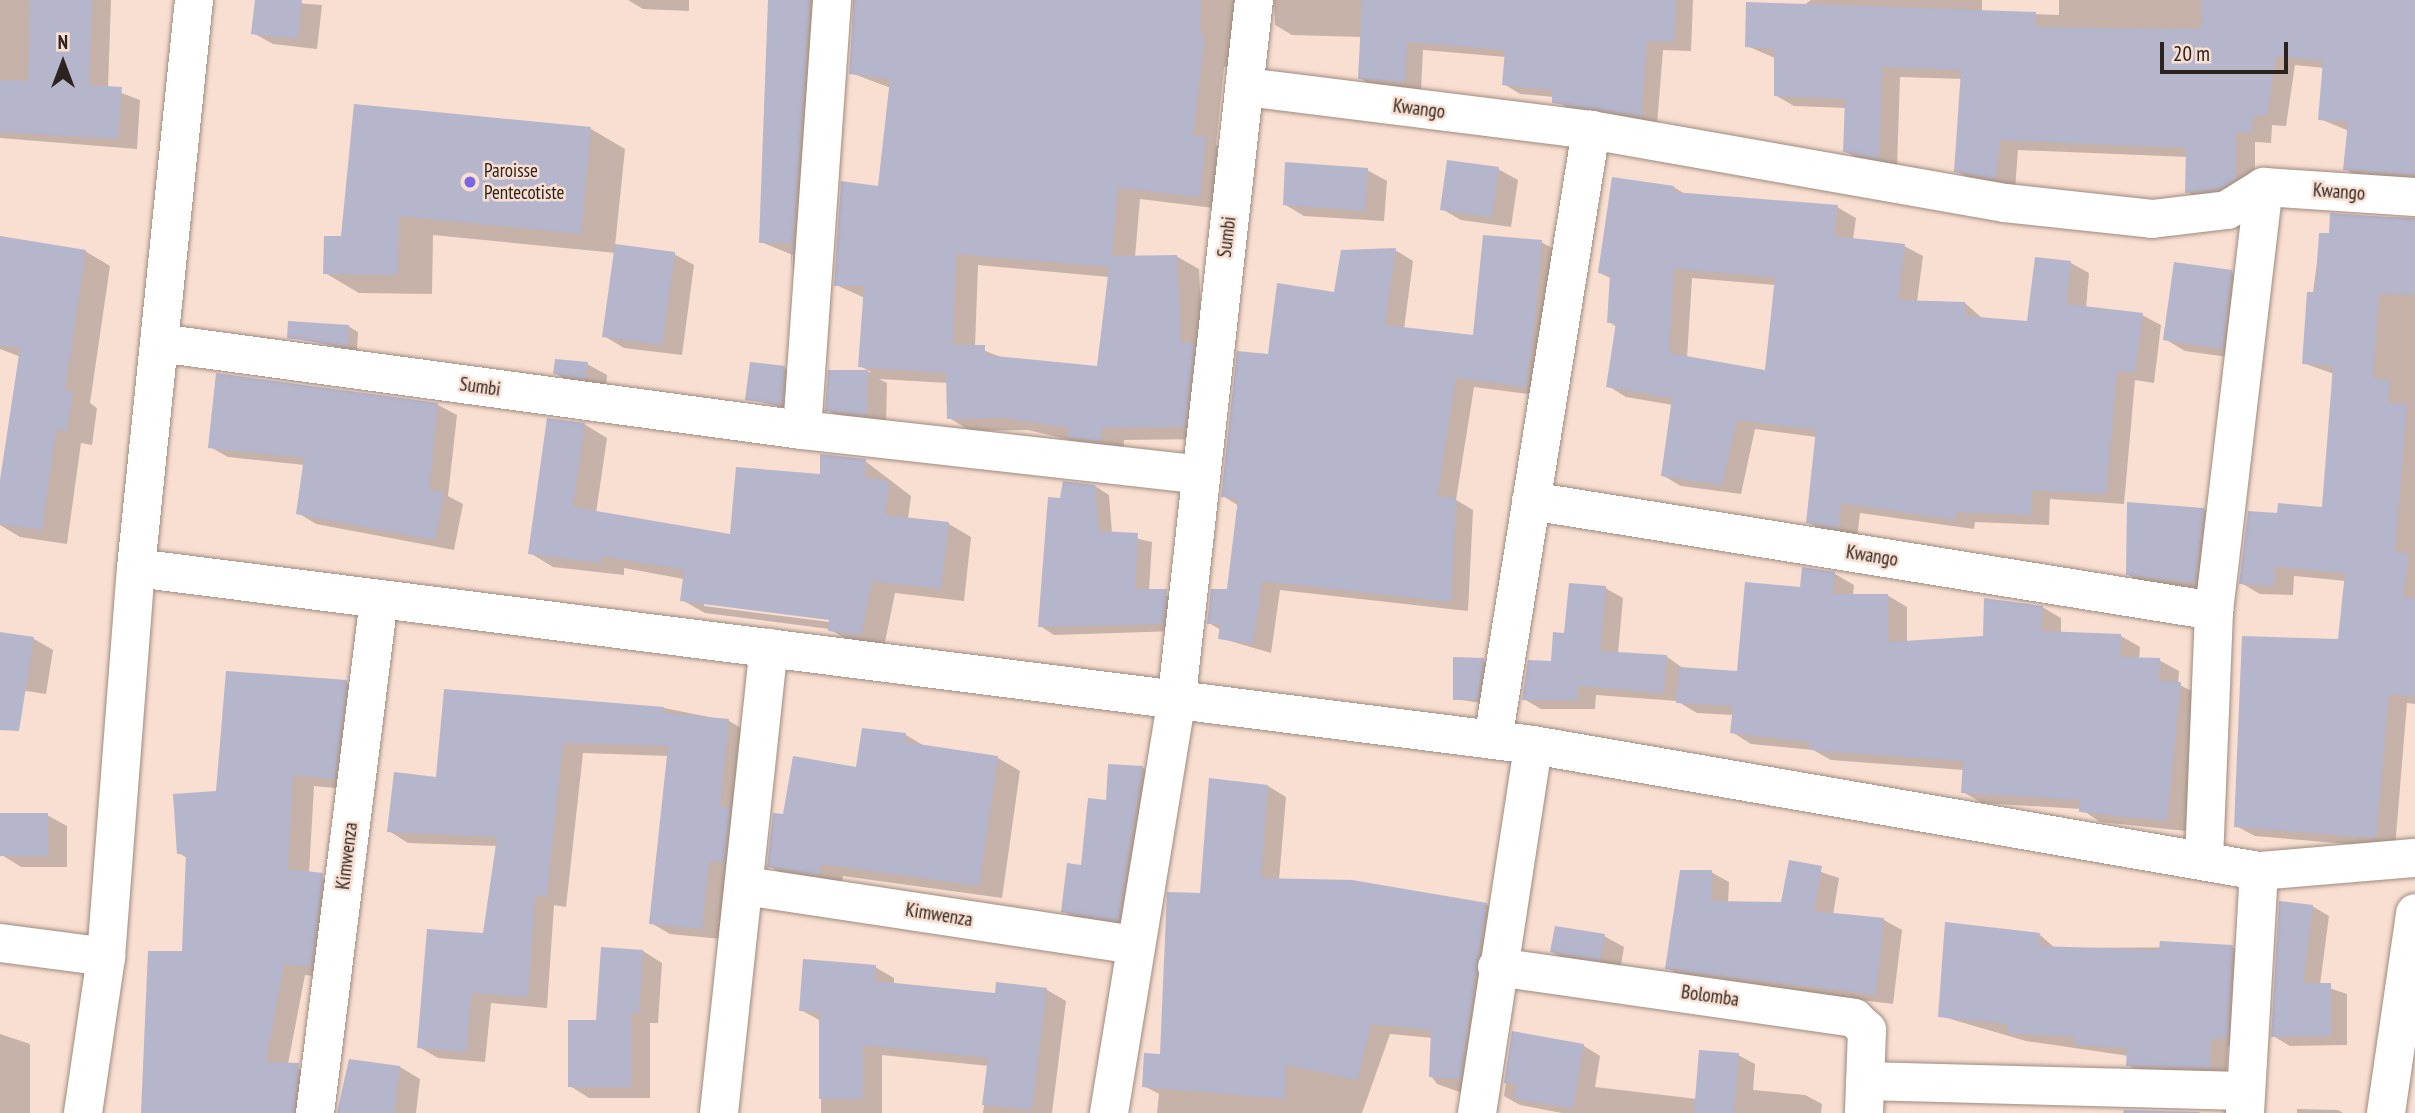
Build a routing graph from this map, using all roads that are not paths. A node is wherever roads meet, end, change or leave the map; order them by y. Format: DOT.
graph roads {
  1 [pos="194,0"];
  2 [pos="832,0"];
  3 [pos="1254,0"];
  4 [pos="1246,88"];
  5 [pos="1591,130"];
  6 [pos="2264,187"];
  7 [pos="2415,197"];
  8 [pos="159,343"];
  9 [pos="802,430"];
  10 [pos="1197,474"];
  11 [pos="1531,501"];
  12 [pos="136,568"];
  13 [pos="379,599"];
  14 [pos="2214,611"];
  15 [pos="769,648"];
  16 [pos="1178,696"];
  17 [pos="1493,740"];
  18 [pos="1533,745"];
  19 [pos="2415,858"];
  20 [pos="2204,860"];
  21 [pos="2259,871"];
  22 [pos="746,886"];
  23 [pos="2415,913"];
  24 [pos="0,943"];
  25 [pos="1133,945"];
  26 [pos="106,957"];
  27 [pos="1497,967"];
  28 [pos="1864,1097"];
  29 [pos="2244,1102"];
  30 [pos="83,1113"];
  31 [pos="315,1113"];
  32 [pos="719,1113"];
  33 [pos="1109,1113"];
  34 [pos="1477,1113"];
  35 [pos="2386,1113"];
  1 -- 8 [label="street"];
  2 -- 9 [label="street"];
  3 -- 4 [label="street, Sumbi"];
  4 -- 5 [label="street, Kwango"];
  4 -- 10 [label="street, Sumbi"];
  5 -- 6 [label="street, Kwango"];
  5 -- 11 [label="street"];
  6 -- 7 [label="street, Kwango"];
  6 -- 14 [label="street"];
  8 -- 9 [label="street, Sumbi"];
  8 -- 12 [label="street"];
  9 -- 10 [label="street, Sumbi"];
  10 -- 16 [label="street, Sumbi"];
  11 -- 14 [label="street, Kwango"];
  11 -- 17 [label="street"];
  12 -- 13 [label="street"];
  12 -- 26 [label="street"];
  13 -- 15 [label="street"];
  13 -- 31 [label="street, Kimwenza"];
  14 -- 20 [label="street"];
  15 -- 16 [label="street"];
  15 -- 22 [label="street"];
  16 -- 17 [label="street"];
  16 -- 25 [label="street"];
  17 -- 18 [label="street"];
  18 -- 20 [label="street"];
  18 -- 27 [label="street"];
  19 -- 21 [label="street"];
  20 -- 21 [label="street"];
  21 -- 29 [label="street, Bolomba"];
  22 -- 25 [label="street, Kimwenza"];
  22 -- 32 [label="street"];
  23 -- 35 [label="street"];
  24 -- 26 [label="street"];
  25 -- 33 [label="street"];
  26 -- 30 [label="street"];
  27 -- 28 [label="street, Bolomba"];
  27 -- 34 [label="street"];
  28 -- 29 [label="street, Bolomba"];
}
